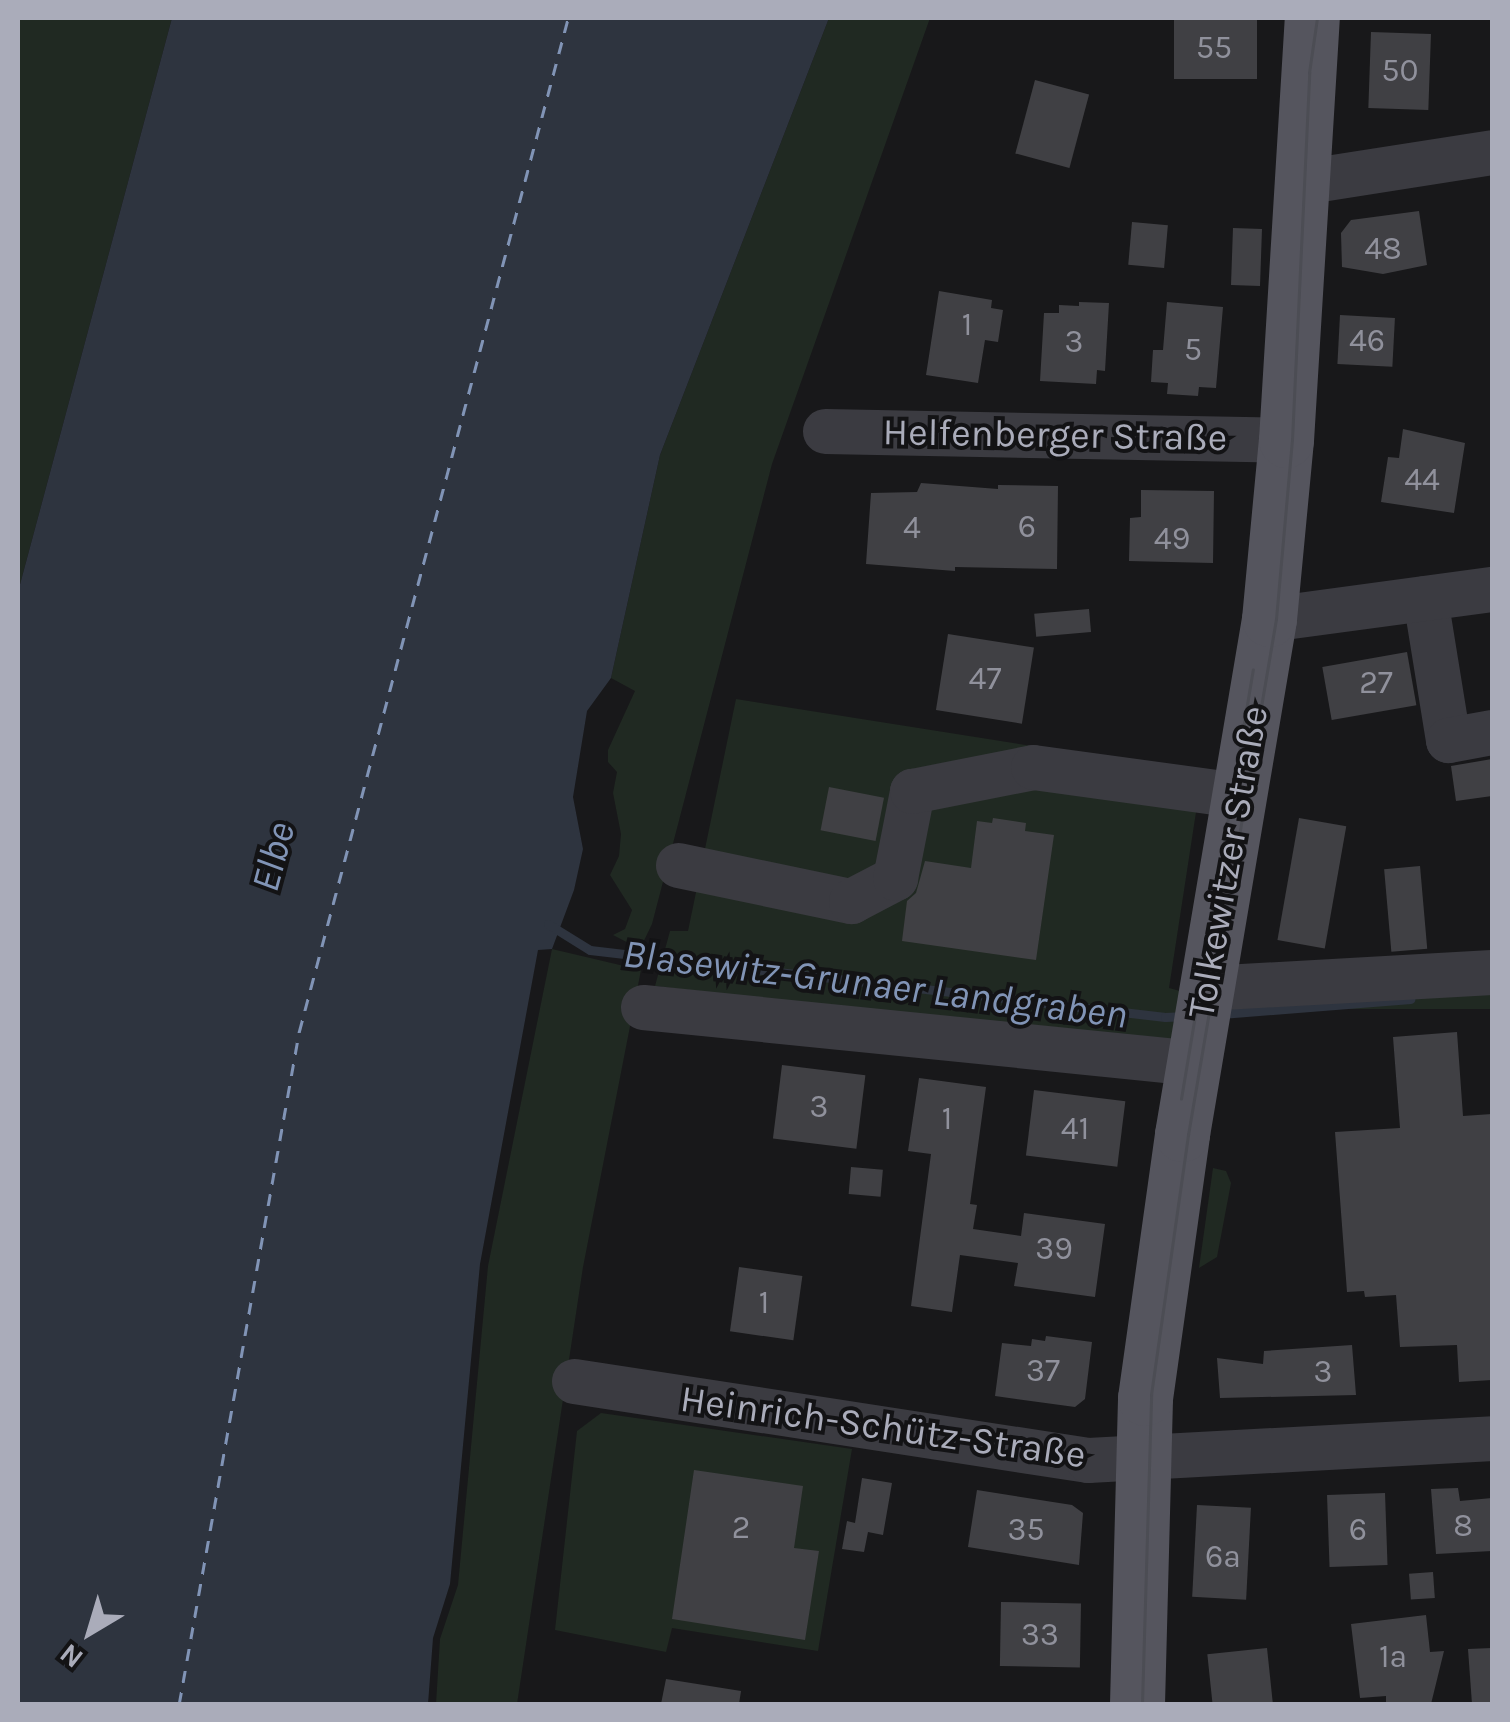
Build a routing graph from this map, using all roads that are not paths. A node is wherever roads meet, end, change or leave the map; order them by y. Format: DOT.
graph roads {
  1 [pos="1312,18"];
  2 [pos="1492,152"];
  3 [pos="1300,182"];
  4 [pos="825,431"];
  5 [pos="1286,440"];
  6 [pos="1492,589"];
  7 [pos="1425,598"];
  8 [pos="1269,619"];
  9 [pos="1492,732"];
  10 [pos="1238,795"];
  11 [pos="678,866"];
  12 [pos="1492,972"];
  13 [pos="1206,990"];
  14 [pos="643,1006"];
  15 [pos="1195,1057"];
  16 [pos="574,1381"];
  17 [pos="1492,1438"];
  18 [pos="1140,1458"];
  19 [pos="1137,1704"];
  1 -- 3 [label="main road, Tolkewitzer Straße"];
  2 -- 3 [label="street"];
  3 -- 5 [label="main road, Tolkewitzer Straße"];
  4 -- 5 [label="street, Helfenberger Straße"];
  5 -- 8 [label="main road, Tolkewitzer Straße"];
  6 -- 7 [label="street"];
  7 -- 8 [label="street"];
  7 -- 9 [label="street"];
  8 -- 10 [label="main road, Tolkewitzer Straße"];
  10 -- 11 [label="street"];
  10 -- 13 [label="main road, Tolkewitzer Straße"];
  12 -- 13 [label="street"];
  13 -- 15 [label="main road, Tolkewitzer Straße"];
  14 -- 15 [label="street"];
  15 -- 18 [label="main road, Tolkewitzer Straße"];
  16 -- 18 [label="street, Heinrich-Schütz-Straße"];
  17 -- 18 [label="street, Heinrich-Schütz-Straße"];
  18 -- 19 [label="main road, Tolkewitzer Straße"];
}
